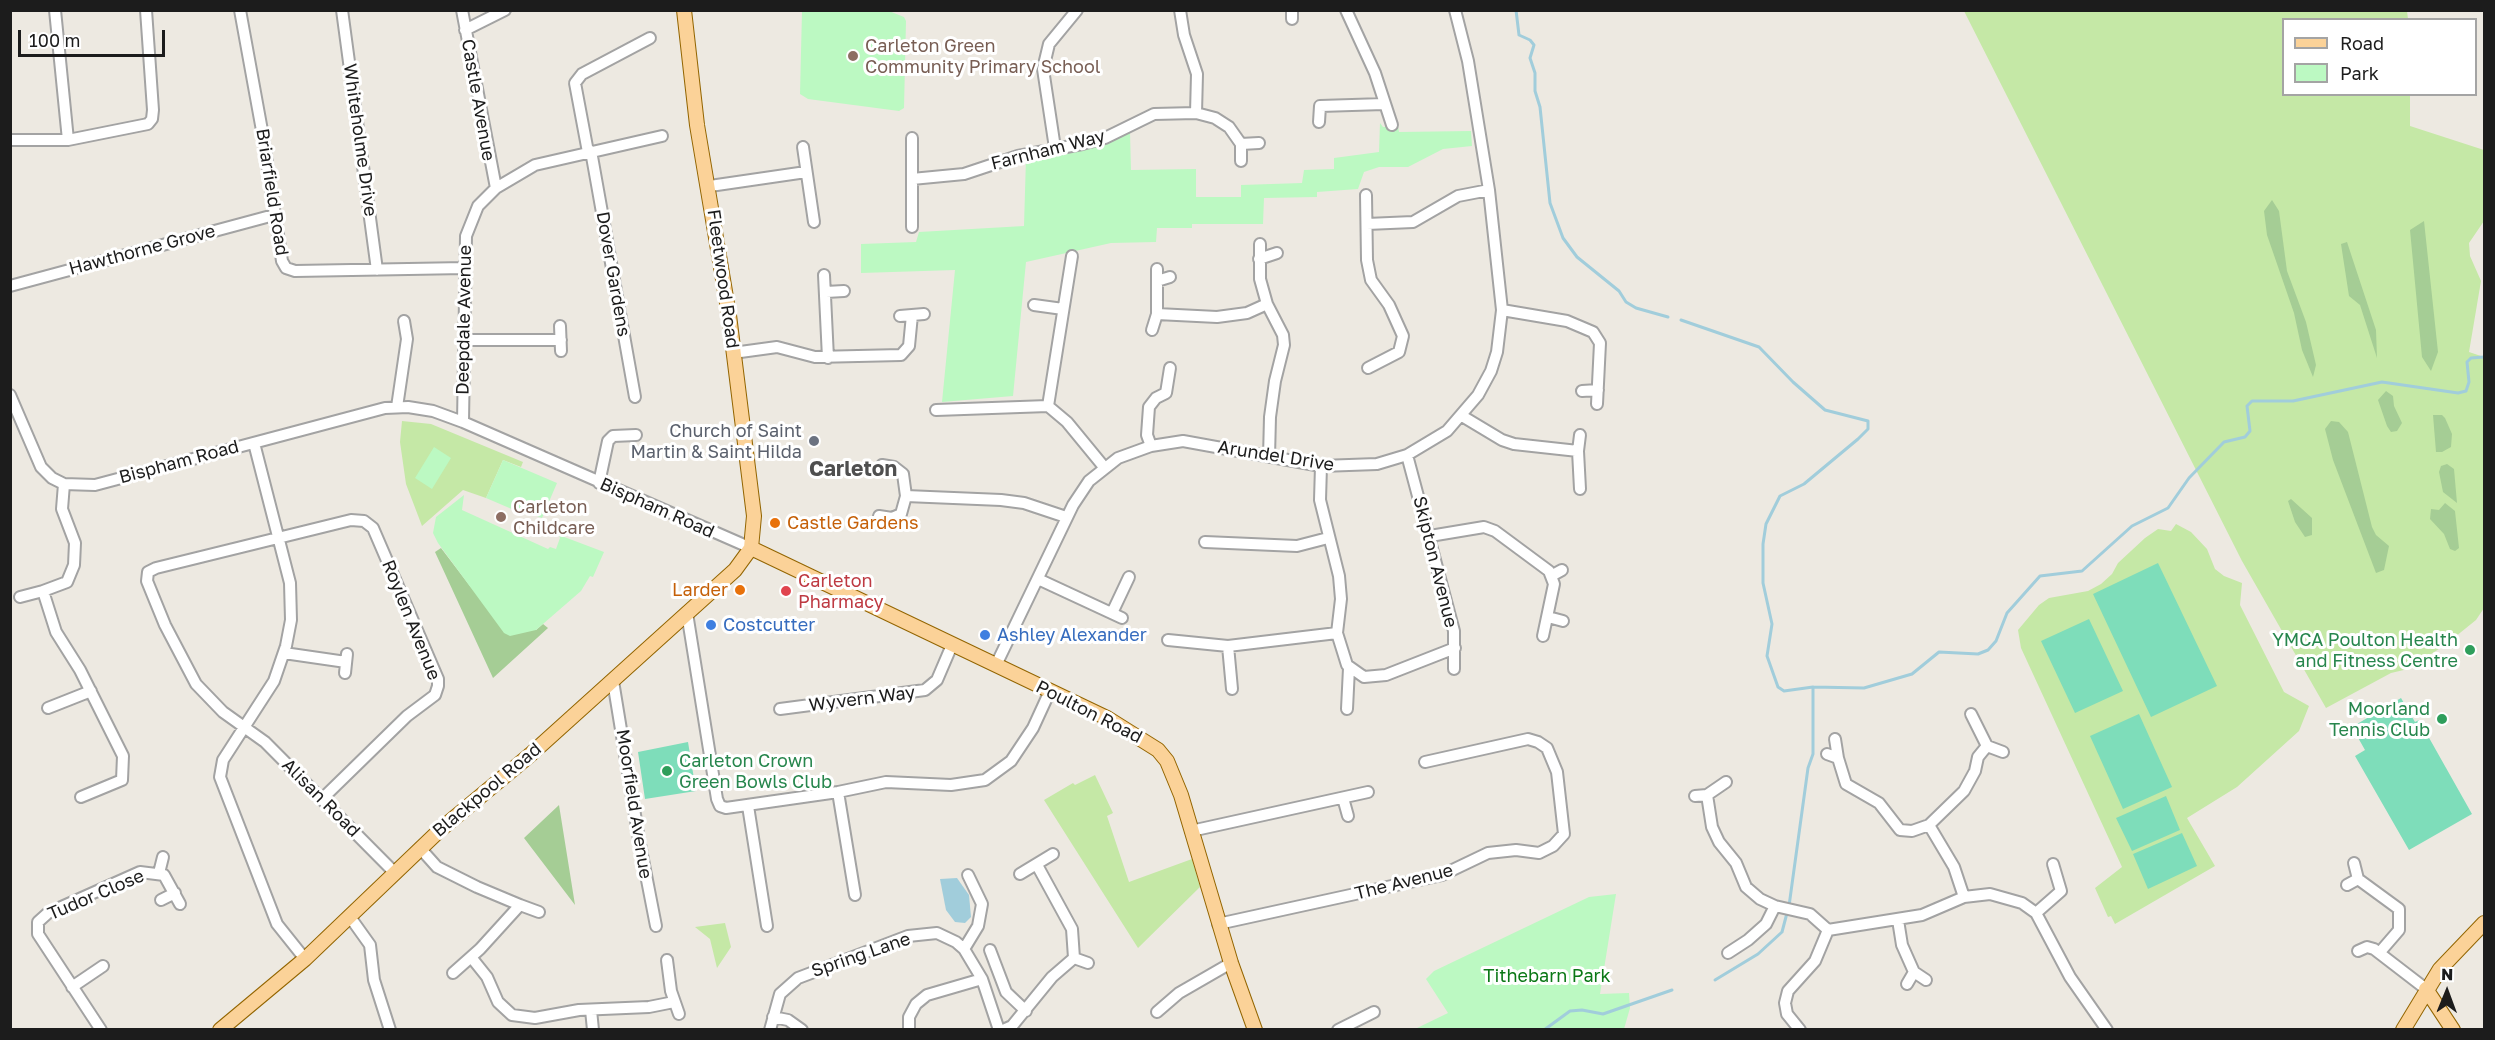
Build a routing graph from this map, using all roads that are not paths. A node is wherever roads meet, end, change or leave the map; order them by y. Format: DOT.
graph roads {
  1 [pos="54,10"];
  2 [pos="146,10"];
  3 [pos="240,10"];
  4 [pos="342,10"];
  5 [pos="462,10"];
  6 [pos="505,10"];
  7 [pos="684,10"];
  8 [pos="1077,10"];
  9 [pos="1180,10"];
  10 [pos="1346,10"];
  11 [pos="1455,10"];
  12 [pos="465,30"];
  13 [pos="650,38"];
  14 [pos="1384,104"];
  15 [pos="1196,113"];
  16 [pos="1319,122"];
  17 [pos="1392,125"];
  18 [pos="662,136"];
  19 [pos="912,138"];
  20 [pos="10,140"];
  21 [pos="68,140"];
  22 [pos="1259,143"];
  23 [pos="1241,144"];
  24 [pos="803,147"];
  25 [pos="1055,148"];
  26 [pos="590,151"];
  27 [pos="1241,161"];
  28 [pos="806,172"];
  29 [pos="912,179"];
  30 [pos="710,186"];
  31 [pos="496,188"];
  32 [pos="1490,190"];
  33 [pos="1366,195"];
  34 [pos="274,215"];
  35 [pos="814,222"];
  36 [pos="1368,225"];
  37 [pos="912,226"];
  38 [pos="1260,244"];
  39 [pos="1276,253"];
  40 [pos="1071,256"];
  41 [pos="1259,259"];
  42 [pos="465,268"];
  43 [pos="377,270"];
  44 [pos="824,275"];
  45 [pos="1170,277"];
  46 [pos="10,286"];
  47 [pos="844,291"];
  48 [pos="826,292"];
  49 [pos="1267,304"];
  50 [pos="1034,305"];
  51 [pos="1063,309"];
  52 [pos="1502,310"];
  53 [pos="924,314"];
  54 [pos="1157,314"];
  55 [pos="912,315"];
  56 [pos="900,316"];
  57 [pos="404,321"];
  58 [pos="560,326"];
  59 [pos="1152,330"];
  60 [pos="464,340"];
  61 [pos="733,353"];
  62 [pos="828,358"];
  63 [pos="1170,368"];
  64 [pos="1368,368"];
  65 [pos="1598,390"];
  66 [pos="1582,391"];
  67 [pos="10,395"];
  68 [pos="635,397"];
  69 [pos="1597,404"];
  70 [pos="1048,406"];
  71 [pos="397,408"];
  72 [pos="936,410"];
  73 [pos="1462,416"];
  74 [pos="463,422"];
  75 [pos="636,435"];
  76 [pos="1580,435"];
  77 [pos="255,443"];
  78 [pos="1151,446"];
  79 [pos="1578,451"];
  80 [pos="1407,456"];
  81 [pos="1269,457"];
  82 [pos="882,465"];
  83 [pos="1321,466"];
  84 [pos="1104,467"];
  85 [pos="599,483"];
  86 [pos="64,484"];
  87 [pos="1580,489"];
  88 [pos="906,496"];
  89 [pos="879,516"];
  90 [pos="1066,517"];
  91 [pos="1430,536"];
  92 [pos="279,538"];
  93 [pos="1328,538"];
  94 [pos="1205,542"];
  95 [pos="751,548"];
  96 [pos="1562,570"];
  97 [pos="1551,576"];
  98 [pos="1129,577"];
  99 [pos="1038,579"];
  100 [pos="42,591"];
  101 [pos="20,597"];
  102 [pos="687,613"];
  103 [pos="1548,617"];
  104 [pos="1563,621"];
  105 [pos="1337,633"];
  106 [pos="1543,636"];
  107 [pos="1168,640"];
  108 [pos="952,645"];
  109 [pos="1228,646"];
  110 [pos="1455,648"];
  111 [pos="284,653"];
  112 [pos="346,663"];
  113 [pos="996,665"];
  114 [pos="1349,668"];
  115 [pos="1454,669"];
  116 [pos="613,681"];
  117 [pos="1232,689"];
  118 [pos="91,691"];
  119 [pos="1050,691"];
  120 [pos="48,708"];
  121 [pos="780,709"];
  122 [pos="1347,710"];
  123 [pos="1971,714"];
  124 [pos="245,726"];
  125 [pos="1835,739"];
  126 [pos="1987,746"];
  127 [pos="2003,752"];
  128 [pos="1827,754"];
  129 [pos="1442,758"];
  130 [pos="1838,758"];
  131 [pos="1425,762"];
  132 [pos="1445,770"];
  133 [pos="1726,782"];
  134 [pos="838,792"];
  135 [pos="1368,792"];
  136 [pos="1707,795"];
  137 [pos="1695,796"];
  138 [pos="81,797"];
  139 [pos="323,798"];
  140 [pos="1343,798"];
  141 [pos="748,806"];
  142 [pos="1348,816"];
  143 [pos="1929,825"];
  144 [pos="1191,831"];
  145 [pos="420,848"];
  146 [pos="1053,854"];
  147 [pos="163,857"];
  148 [pos="2354,863"];
  149 [pos="1037,864"];
  150 [pos="2053,864"];
  151 [pos="159,873"];
  152 [pos="395,873"];
  153 [pos="1020,874"];
  154 [pos="968,875"];
  155 [pos="2358,879"];
  156 [pos="2348,885"];
  157 [pos="855,895"];
  158 [pos="1964,897"];
  159 [pos="161,900"];
  160 [pos="520,904"];
  161 [pos="1778,907"];
  162 [pos="539,912"];
  163 [pos="2036,913"];
  164 [pos="350,917"];
  165 [pos="1898,920"];
  166 [pos="1218,924"];
  167 [pos="2484,924"];
  168 [pos="656,926"];
  169 [pos="767,926"];
  170 [pos="1828,930"];
  171 [pos="964,949"];
  172 [pos="990,950"];
  173 [pos="2358,951"];
  174 [pos="2380,952"];
  175 [pos="1728,953"];
  176 [pos="471,957"];
  177 [pos="1074,957"];
  178 [pos="305,959"];
  179 [pos="667,960"];
  180 [pos="1088,963"];
  181 [pos="1231,963"];
  182 [pos="103,966"];
  183 [pos="1914,972"];
  184 [pos="453,973"];
  185 [pos="982,979"];
  186 [pos="1926,980"];
  187 [pos="1907,984"];
  188 [pos="72,987"];
  189 [pos="2426,989"];
  190 [pos="674,1002"];
  191 [pos="591,1010"];
  192 [pos="1026,1011"];
  193 [pos="1156,1012"];
  194 [pos="1374,1012"];
  195 [pos="679,1014"];
  196 [pos="773,1017"];
  197 [pos="101,1029"];
  198 [pos="220,1029"];
  199 [pos="390,1029"];
  200 [pos="593,1029"];
  201 [pos="770,1029"];
  202 [pos="802,1029"];
  203 [pos="909,1029"];
  204 [pos="1001,1029"];
  205 [pos="1255,1029"];
  206 [pos="1338,1029"];
  207 [pos="1800,1029"];
  208 [pos="2107,1029"];
  209 [pos="2403,1029"];
  210 [pos="2453,1029"];
  1 -- 21 [label="street"];
  2 -- 21 [label="street"];
  3 -- 34 [label="street, Briarfield Road"];
  4 -- 43 [label="street, Whiteholme Drive"];
  5 -- 12 [label="street, Castle Avenue"];
  6 -- 12 [label="street"];
  7 -- 30 [label="main road, Fleetwood Road"];
  8 -- 25 [label="street"];
  9 -- 15 [label="street"];
  10 -- 14 [label="street"];
  11 -- 32 [label="street, Arundel Drive"];
  12 -- 31 [label="street, Castle Avenue"];
  13 -- 26 [label="street, Dover Gardens"];
  14 -- 16 [label="street"];
  14 -- 17 [label="street"];
  15 -- 23 [label="street, Farnham Way"];
  15 -- 25 [label="street, Farnham Way"];
  18 -- 26 [label="street, Deepdale Avenue"];
  19 -- 29 [label="street"];
  20 -- 21 [label="street"];
  22 -- 23 [label="street"];
  23 -- 27 [label="street"];
  24 -- 28 [label="street"];
  25 -- 29 [label="street, Farnham Way"];
  26 -- 31 [label="street, Deepdale Avenue"];
  26 -- 68 [label="street, Dover Gardens"];
  28 -- 30 [label="street"];
  28 -- 35 [label="street"];
  29 -- 37 [label="street"];
  30 -- 61 [label="main road, Fleetwood Road"];
  31 -- 42 [label="street, Deepdale Avenue"];
  32 -- 36 [label="street"];
  32 -- 52 [label="street, Arundel Drive"];
  33 -- 36 [label="street"];
  34 -- 43 [label="street, Briarfield Road"];
  34 -- 46 [label="street, Hawthorne Grove"];
  36 -- 64 [label="street"];
  38 -- 41 [label="street"];
  39 -- 41 [label="street"];
  40 -- 51 [label="street"];
  41 -- 49 [label="street"];
  42 -- 43 [label="street, Briarfield Road"];
  42 -- 60 [label="street, Deepdale Avenue"];
  44 -- 48 [label="street"];
  45 -- 54 [label="street"];
  47 -- 48 [label="street"];
  48 -- 62 [label="street"];
  49 -- 54 [label="street"];
  49 -- 81 [label="street"];
  50 -- 51 [label="street"];
  51 -- 70 [label="street"];
  52 -- 65 [label="street"];
  52 -- 73 [label="street, Arundel Drive"];
  53 -- 55 [label="street"];
  54 -- 59 [label="street"];
  55 -- 56 [label="street"];
  55 -- 62 [label="street"];
  57 -- 71 [label="street"];
  58 -- 60 [label="street"];
  60 -- 74 [label="street, Deepdale Avenue"];
  61 -- 62 [label="street"];
  61 -- 95 [label="main road, Fleetwood Road"];
  63 -- 78 [label="street"];
  65 -- 66 [label="street"];
  65 -- 69 [label="street"];
  67 -- 86 [label="street"];
  70 -- 72 [label="street"];
  70 -- 84 [label="street"];
  71 -- 74 [label="street, Bispham Road"];
  71 -- 77 [label="street, Bispham Road"];
  73 -- 79 [label="street"];
  73 -- 80 [label="street, Arundel Drive"];
  74 -- 85 [label="street, Bispham Road"];
  75 -- 85 [label="street"];
  76 -- 79 [label="street"];
  77 -- 86 [label="street, Bispham Road"];
  77 -- 92 [label="street"];
  78 -- 81 [label="street, Arundel Drive"];
  78 -- 84 [label="street, Arundel Drive"];
  79 -- 87 [label="street"];
  80 -- 83 [label="street, Arundel Drive"];
  80 -- 91 [label="street, Skipton Avenue"];
  81 -- 83 [label="street, Arundel Drive"];
  82 -- 88 [label="street"];
  83 -- 93 [label="street"];
  84 -- 90 [label="street, Arundel Drive"];
  85 -- 95 [label="street, Bispham Road"];
  86 -- 100 [label="street"];
  88 -- 89 [label="street"];
  88 -- 90 [label="street"];
  90 -- 99 [label="street, Arundel Drive"];
  91 -- 97 [label="street"];
  91 -- 110 [label="street, Skipton Avenue"];
  92 -- 111 [label="street"];
  92 -- 124 [label="street, Alisan Road"];
  92 -- 139 [label="street, Roylen Avenue"];
  93 -- 94 [label="street"];
  93 -- 105 [label="street"];
  95 -- 102 [label="main road, Blackpool Road"];
  95 -- 108 [label="main road, Poulton Road"];
  96 -- 97 [label="street"];
  97 -- 103 [label="street"];
  98 -- 99 [label="street"];
  99 -- 113 [label="street, Arundel Drive"];
  100 -- 101 [label="street"];
  100 -- 118 [label="street"];
  102 -- 116 [label="main road, Blackpool Road"];
  102 -- 141 [label="street"];
  103 -- 104 [label="street"];
  103 -- 106 [label="street"];
  105 -- 109 [label="street"];
  105 -- 114 [label="street"];
  107 -- 109 [label="street"];
  108 -- 113 [label="main road, Poulton Road"];
  108 -- 121 [label="street, Wyvern Way"];
  109 -- 117 [label="street"];
  110 -- 114 [label="street"];
  110 -- 115 [label="street, Skipton Avenue"];
  111 -- 112 [label="street"];
  111 -- 124 [label="street"];
  113 -- 119 [label="main road, Poulton Road"];
  114 -- 122 [label="street"];
  116 -- 145 [label="main road, Blackpool Road"];
  116 -- 168 [label="street, Moorfield Avenue"];
  118 -- 120 [label="street"];
  118 -- 138 [label="street"];
  119 -- 134 [label="street"];
  119 -- 144 [label="main road, Poulton Road"];
  123 -- 126 [label="street"];
  124 -- 139 [label="street, Alisan Road"];
  124 -- 178 [label="street"];
  125 -- 130 [label="street"];
  126 -- 127 [label="street"];
  126 -- 143 [label="street"];
  128 -- 130 [label="street"];
  129 -- 131 [label="street, The Avenue"];
  129 -- 132 [label="street"];
  129 -- 166 [label="street, The Avenue"];
  130 -- 143 [label="street"];
  133 -- 136 [label="street"];
  134 -- 141 [label="street"];
  134 -- 157 [label="street"];
  135 -- 140 [label="street"];
  136 -- 137 [label="street"];
  136 -- 161 [label="street"];
  139 -- 152 [label="street, Alisan Road"];
  140 -- 142 [label="street"];
  140 -- 144 [label="street"];
  141 -- 169 [label="street"];
  143 -- 158 [label="street"];
  144 -- 166 [label="main road, Poulton Road"];
  145 -- 152 [label="main road, Blackpool Road"];
  145 -- 160 [label="street"];
  146 -- 149 [label="street"];
  147 -- 151 [label="street, Tudor Close"];
  148 -- 155 [label="street"];
  149 -- 153 [label="street"];
  149 -- 177 [label="street"];
  150 -- 163 [label="street"];
  151 -- 159 [label="street, Tudor Close"];
  151 -- 188 [label="street, Tudor Close"];
  152 -- 164 [label="main road, Blackpool Road"];
  154 -- 171 [label="street"];
  155 -- 156 [label="street"];
  155 -- 174 [label="street"];
  158 -- 163 [label="street"];
  158 -- 165 [label="street"];
  160 -- 162 [label="street"];
  160 -- 176 [label="street"];
  161 -- 170 [label="street"];
  161 -- 175 [label="street"];
  163 -- 208 [label="street"];
  164 -- 178 [label="main road, Blackpool Road"];
  164 -- 199 [label="street"];
  165 -- 170 [label="street"];
  165 -- 183 [label="street"];
  166 -- 181 [label="main road, Poulton Road"];
  167 -- 189 [label="main road"];
  170 -- 207 [label="street"];
  171 -- 185 [label="street, Spring Lane"];
  171 -- 196 [label="street, Spring Lane"];
  172 -- 192 [label="street"];
  173 -- 174 [label="street"];
  174 -- 189 [label="street"];
  176 -- 184 [label="street"];
  176 -- 191 [label="street"];
  177 -- 180 [label="street"];
  177 -- 192 [label="street"];
  178 -- 198 [label="main road, Blackpool Road"];
  179 -- 190 [label="street"];
  181 -- 193 [label="street"];
  181 -- 205 [label="main road, Poulton Road"];
  182 -- 188 [label="street"];
  183 -- 186 [label="street"];
  183 -- 187 [label="street"];
  185 -- 203 [label="street"];
  185 -- 204 [label="street, Spring Lane"];
  188 -- 197 [label="street, Tudor Close"];
  189 -- 209 [label="main road"];
  189 -- 210 [label="main road"];
  190 -- 191 [label="street"];
  190 -- 195 [label="street"];
  191 -- 200 [label="street"];
  192 -- 204 [label="street"];
  194 -- 206 [label="street"];
  196 -- 201 [label="street, Spring Lane"];
  196 -- 202 [label="street"];
}
